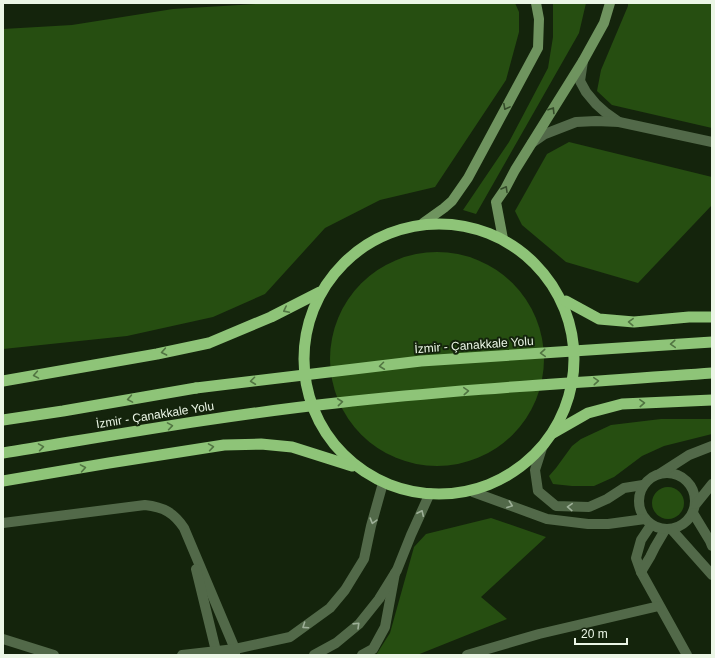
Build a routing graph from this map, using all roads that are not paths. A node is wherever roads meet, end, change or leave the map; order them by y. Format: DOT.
graph roads {
  1 [pos="536,3"];
  2 [pos="610,3"];
  3 [pos="583,61"];
  4 [pos="619,122"];
  5 [pos="712,142"];
  6 [pos="532,143"];
  7 [pos="423,223"];
  8 [pos="503,239"];
  9 [pos="320,292"];
  10 [pos="566,301"];
  11 [pos="712,317"];
  12 [pos="712,342"];
  13 [pos="712,373"];
  14 [pos="3,381"];
  15 [pos="712,400"];
  16 [pos="3,420"];
  17 [pos="553,433"];
  18 [pos="712,446"];
  19 [pos="542,448"];
  20 [pos="3,453"];
  21 [pos="353,466"];
  22 [pos="659,474"];
  23 [pos="3,481"];
  24 [pos="383,483"];
  25 [pos="712,484"];
  26 [pos="643,485"];
  27 [pos="473,492"];
  28 [pos="430,493"];
  29 [pos="694,508"];
  30 [pos="648,522"];
  31 [pos="3,523"];
  32 [pos="669,530"];
  33 [pos="188,536"];
  34 [pos="712,546"];
  35 [pos="641,572"];
  36 [pos="395,573"];
  37 [pos="712,575"];
  38 [pos="660,606"];
  39 [pos="3,639"];
  40 [pos="235,652"];
  41 [pos="217,653"];
  42 [pos="54,655"];
  43 [pos="182,655"];
  44 [pos="314,655"];
  45 [pos="362,655"];
  46 [pos="467,655"];
  47 [pos="687,655"];
  1 -- 7 [label="main road, one-way"];
  2 -- 3 [label="main road"];
  3 -- 4 [label="street"];
  6 -- 3 [label="main road, one-way"];
  4 -- 5 [label="street"];
  4 -- 6 [label="street"];
  8 -- 6 [label="main road, one-way"];
  7 -- 8 [label="highway"];
  7 -- 9 [label="highway"];
  8 -- 10 [label="highway"];
  9 -- 14 [label="highway, one-way"];
  9 -- 21 [label="highway"];
  11 -- 10 [label="highway, one-way"];
  10 -- 17 [label="highway"];
  12 -- 16 [label="highway, İzmir - Çanakkale Yolu, one-way, bridge"];
  20 -- 13 [label="highway, İzmir - Çanakkale Yolu, one-way, bridge"];
  17 -- 15 [label="highway, one-way"];
  17 -- 19 [label="highway"];
  18 -- 22 [label="street"];
  26 -- 19 [label="street, one-way"];
  19 -- 27 [label="highway"];
  23 -- 21 [label="highway, one-way"];
  21 -- 24 [label="highway"];
  22 -- 26 [label="street"];
  22 -- 29 [label="street"];
  24 -- 28 [label="highway"];
  24 -- 40 [label="street, one-way"];
  25 -- 29 [label="street"];
  26 -- 30 [label="street"];
  27 -- 28 [label="highway"];
  27 -- 30 [label="street, one-way"];
  36 -- 28 [label="street, one-way"];
  29 -- 32 [label="street"];
  29 -- 34 [label="street"];
  30 -- 32 [label="street"];
  30 -- 35 [label="street"];
  31 -- 33 [label="street"];
  32 -- 35 [label="street"];
  32 -- 37 [label="street"];
  33 -- 40 [label="street"];
  33 -- 41 [label="street"];
  35 -- 38 [label="street"];
  44 -- 36 [label="street, one-way"];
  36 -- 45 [label="street"];
  38 -- 46 [label="street"];
  38 -- 47 [label="street"];
  39 -- 42 [label="street"];
  40 -- 41 [label="street"];
  41 -- 43 [label="street"];
}
